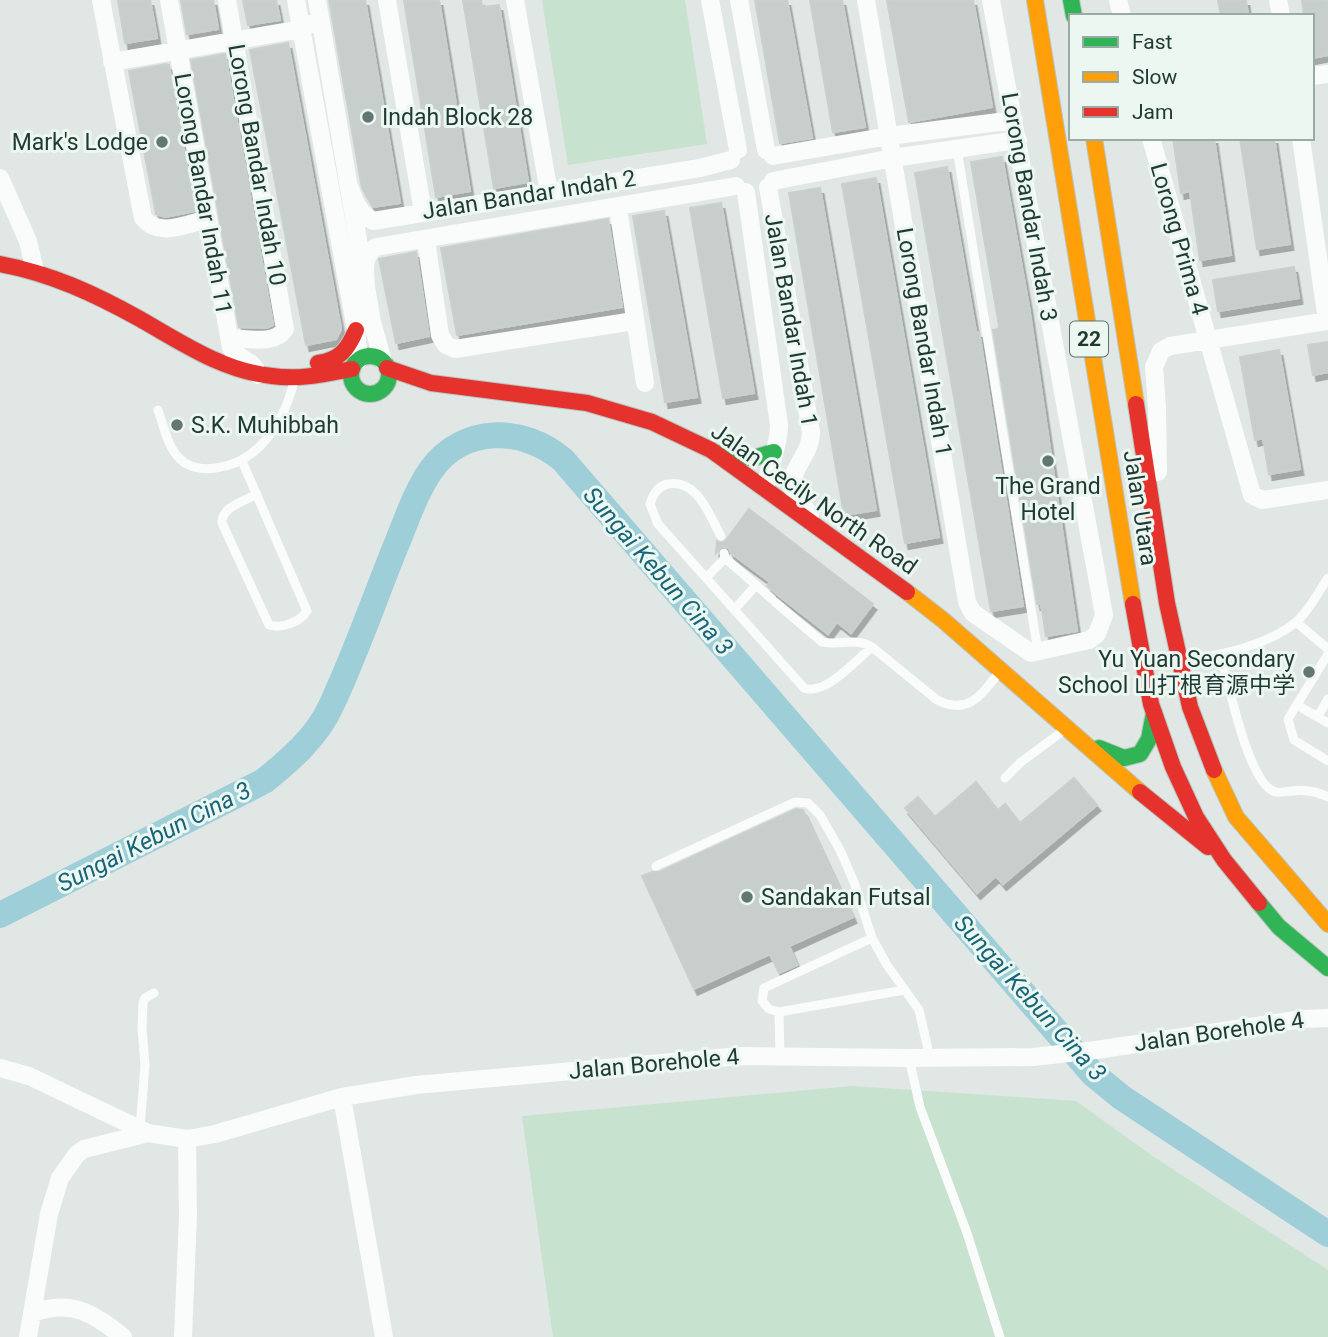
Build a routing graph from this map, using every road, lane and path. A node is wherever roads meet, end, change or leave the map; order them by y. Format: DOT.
graph roads {
  1 [pos="101,0"];
  2 [pos="169,0"];
  3 [pos="227,0"];
  4 [pos="296,0"];
  5 [pos="310,0"];
  6 [pos="317,0"];
  7 [pos="387,0"];
  8 [pos="515,0"];
  9 [pos="710,0"];
  10 [pos="739,0"];
  11 [pos="866,0"];
  12 [pos="992,0"];
  13 [pos="1035,0"];
  14 [pos="301,29"];
  15 [pos="235,40"];
  16 [pos="178,50"];
  17 [pos="112,62"];
  18 [pos="1014,120"];
  19 [pos="889,136"];
  20 [pos="1018,140"];
  21 [pos="1094,140"];
  22 [pos="1152,140"];
  23 [pos="1301,140"];
  24 [pos="957,149"];
  25 [pos="769,153"];
  26 [pos="735,155"];
  27 [pos="893,158"];
  28 [pos="0,178"];
  29 [pos="348,183"];
  30 [pos="771,184"];
  31 [pos="741,189"];
  32 [pos="549,192"];
  33 [pos="618,208"];
  34 [pos="423,212"];
  35 [pos="208,219"];
  36 [pos="373,221"];
  37 [pos="426,240"];
  38 [pos="376,247"];
  39 [pos="0,264"];
  40 [pos="35,271"];
  41 [pos="366,286"];
  42 [pos="634,321"];
  43 [pos="1328,321"];
  44 [pos="356,330"];
  45 [pos="229,338"];
  46 [pos="1208,340"];
  47 [pos="385,365"];
  48 [pos="355,372"];
  49 [pos="263,375"];
  50 [pos="297,378"];
  51 [pos="430,383"];
  52 [pos="645,383"];
  53 [pos="386,385"];
  54 [pos="158,410"];
  55 [pos="712,450"];
  56 [pos="771,458"];
  57 [pos="242,461"];
  58 [pos="793,476"];
  59 [pos="765,488"];
  60 [pos="1328,490"];
  61 [pos="257,494"];
  62 [pos="816,525"];
  63 [pos="721,536"];
  64 [pos="1158,545"];
  65 [pos="706,578"];
  66 [pos="1328,578"];
  67 [pos="756,585"];
  68 [pos="734,610"];
  69 [pos="1296,622"];
  70 [pos="1326,643"];
  71 [pos="872,647"];
  72 [pos="1035,652"];
  73 [pos="1328,654"];
  74 [pos="1221,655"];
  75 [pos="1179,661"];
  76 [pos="1001,670"];
  77 [pos="1328,699"];
  78 [pos="1297,705"];
  79 [pos="1154,713"];
  80 [pos="1318,716"];
  81 [pos="1328,723"];
  82 [pos="1068,727"];
  83 [pos="1083,740"];
  84 [pos="1328,761"];
  85 [pos="1005,778"];
  86 [pos="1328,797"];
  87 [pos="1224,860"];
  88 [pos="656,866"];
  89 [pos="1328,924"];
  90 [pos="872,938"];
  91 [pos="1328,968"];
  92 [pos="904,990"];
  93 [pos="154,993"];
  94 [pos="1328,1007"];
  95 [pos="779,1012"];
  96 [pos="1328,1018"];
  97 [pos="1303,1019"];
  98 [pos="780,1056"];
  99 [pos="909,1058"];
  100 [pos="930,1058"];
  101 [pos="0,1068"];
  102 [pos="342,1097"];
  103 [pos="144,1131"];
  104 [pos="187,1139"];
  105 [pos="33,1313"];
  106 [pos="28,1337"];
  107 [pos="123,1337"];
  108 [pos="183,1337"];
  109 [pos="384,1337"];
  110 [pos="1000,1337"];
  1 -- 17 [label="street"];
  2 -- 16 [label="street, Lorong Bandar Indah 11"];
  3 -- 15 [label="street, Lorong Bandar Indah 10"];
  4 -- 14 [label="street"];
  5 -- 14 [label="street"];
  6 -- 29 [label="street"];
  7 -- 34 [label="street"];
  8 -- 32 [label="street"];
  9 -- 26 [label="street"];
  10 -- 25 [label="street"];
  11 -- 19 [label="street, Lorong Bandar Indah 1"];
  12 -- 18 [label="street, Lorong Bandar Indah 3"];
  13 -- 79 [label="main road, Jalan Utara / 22"];
  14 -- 15 [label="street"];
  14 -- 44 [label="street"];
  15 -- 16 [label="street"];
  15 -- 45 [label="street, Lorong Bandar Indah 10"];
  16 -- 17 [label="street"];
  16 -- 35 [label="street, Lorong Bandar Indah 11"];
  17 -- 35 [label="street"];
  18 -- 19 [label="street"];
  18 -- 20 [label="street, Lorong Bandar Indah 3"];
  19 -- 25 [label="street"];
  19 -- 27 [label="street, Lorong Bandar Indah 1"];
  20 -- 24 [label="street"];
  20 -- 72 [label="street, Lorong Bandar Indah 3"];
  21 -- 64 [label="main road, Jalan Utara / 22"];
  22 -- 46 [label="street, Lorong Prima 4"];
  23 -- 43 [label="street"];
  24 -- 27 [label="street"];
  24 -- 72 [label="lane"];
  25 -- 26 [label="street"];
  25 -- 30 [label="street"];
  26 -- 31 [label="street"];
  26 -- 32 [label="street, Jalan Bandar Indah 2"];
  27 -- 30 [label="street"];
  27 -- 72 [label="street, Lorong Bandar Indah 1"];
  28 -- 40 [label="street"];
  29 -- 36 [label="street"];
  29 -- 41 [label="street"];
  30 -- 31 [label="street"];
  30 -- 58 [label="street, Jalan Bandar Indah 1"];
  31 -- 33 [label="street, Jalan Bandar Indah 2"];
  31 -- 56 [label="street, Jalan Bandar Indah 1"];
  32 -- 34 [label="street, Jalan Bandar Indah 2"];
  33 -- 37 [label="street, Jalan Bandar Indah 2"];
  33 -- 42 [label="street"];
  34 -- 36 [label="street, Jalan Bandar Indah 2"];
  35 -- 45 [label="street, Lorong Bandar Indah 11"];
  36 -- 38 [label="street"];
  37 -- 38 [label="street, Jalan Bandar Indah 2"];
  37 -- 42 [label="street"];
  38 -- 41 [label="street"];
  39 -- 40 [label="main road"];
  40 -- 49 [label="main road"];
  41 -- 47 [label="street"];
  42 -- 52 [label="street"];
  43 -- 46 [label="street"];
  44 -- 48 [label="street"];
  44 -- 49 [label="main road"];
  45 -- 49 [label="street, Lorong Bandar Indah 11"];
  46 -- 60 [label="street, Lorong Prima 4"];
  46 -- 64 [label="street"];
  47 -- 48 [label="main road"];
  47 -- 51 [label="main road, Jalan Cecily North Road"];
  47 -- 53 [label="main road"];
  48 -- 50 [label="main road"];
  48 -- 53 [label="main road"];
  49 -- 50 [label="main road"];
  50 -- 57 [label="lane"];
  51 -- 53 [label="main road, Jalan Cecily North Road"];
  51 -- 55 [label="main road, Jalan Cecily North Road"];
  54 -- 57 [label="lane"];
  55 -- 56 [label="main road"];
  55 -- 59 [label="main road, Jalan Cecily North Road"];
  56 -- 58 [label="street"];
  56 -- 59 [label="street, Jalan Bandar Indah 1"];
  57 -- 61 [label="lane"];
  58 -- 62 [label="street"];
  59 -- 62 [label="main road, Jalan Cecily North Road"];
  61 -- 61 [label="lane"];
  62 -- 76 [label="main road, Jalan Cecily North Road"];
  63 -- 65 [label="lane"];
  64 -- 75 [label="main road, Jalan Utara / 22"];
  65 -- 67 [label="lane"];
  65 -- 68 [label="lane"];
  66 -- 69 [label="lane"];
  67 -- 68 [label="lane"];
  67 -- 71 [label="lane"];
  68 -- 71 [label="lane"];
  69 -- 70 [label="lane"];
  69 -- 74 [label="lane"];
  71 -- 76 [label="lane"];
  73 -- 78 [label="lane"];
  74 -- 75 [label="lane"];
  74 -- 86 [label="lane"];
  75 -- 89 [label="main road, Jalan Utara / 22"];
  76 -- 82 [label="main road, Jalan Cecily North Road"];
  77 -- 80 [label="lane"];
  78 -- 80 [label="lane"];
  78 -- 84 [label="lane"];
  79 -- 83 [label="main road, Jalan Cecily North Road"];
  79 -- 87 [label="main road, Jalan Utara / 22"];
  80 -- 81 [label="lane"];
  82 -- 83 [label="main road, Jalan Cecily North Road"];
  82 -- 85 [label="lane"];
  83 -- 87 [label="main road, Jalan Cecily North Road"];
  87 -- 91 [label="main road, Jalan Utara / 22"];
  88 -- 90 [label="lane"];
  90 -- 92 [label="lane"];
  90 -- 95 [label="lane"];
  92 -- 95 [label="lane"];
  92 -- 100 [label="lane"];
  93 -- 103 [label="lane"];
  94 -- 97 [label="street"];
  95 -- 98 [label="lane"];
  96 -- 97 [label="street, Jalan Borehole 4"];
  97 -- 100 [label="street, Jalan Borehole 4"];
  98 -- 99 [label="street, Jalan Borehole 4"];
  98 -- 102 [label="street, Jalan Borehole 4"];
  99 -- 100 [label="street, Jalan Borehole 4"];
  99 -- 110 [label="lane"];
  101 -- 103 [label="street, Jalan Borehole 4"];
  102 -- 104 [label="street, Jalan Borehole 4"];
  102 -- 109 [label="street"];
  103 -- 104 [label="street, Jalan Borehole 4"];
  103 -- 105 [label="street"];
  104 -- 108 [label="street"];
  105 -- 106 [label="street"];
  105 -- 107 [label="street"];
}
